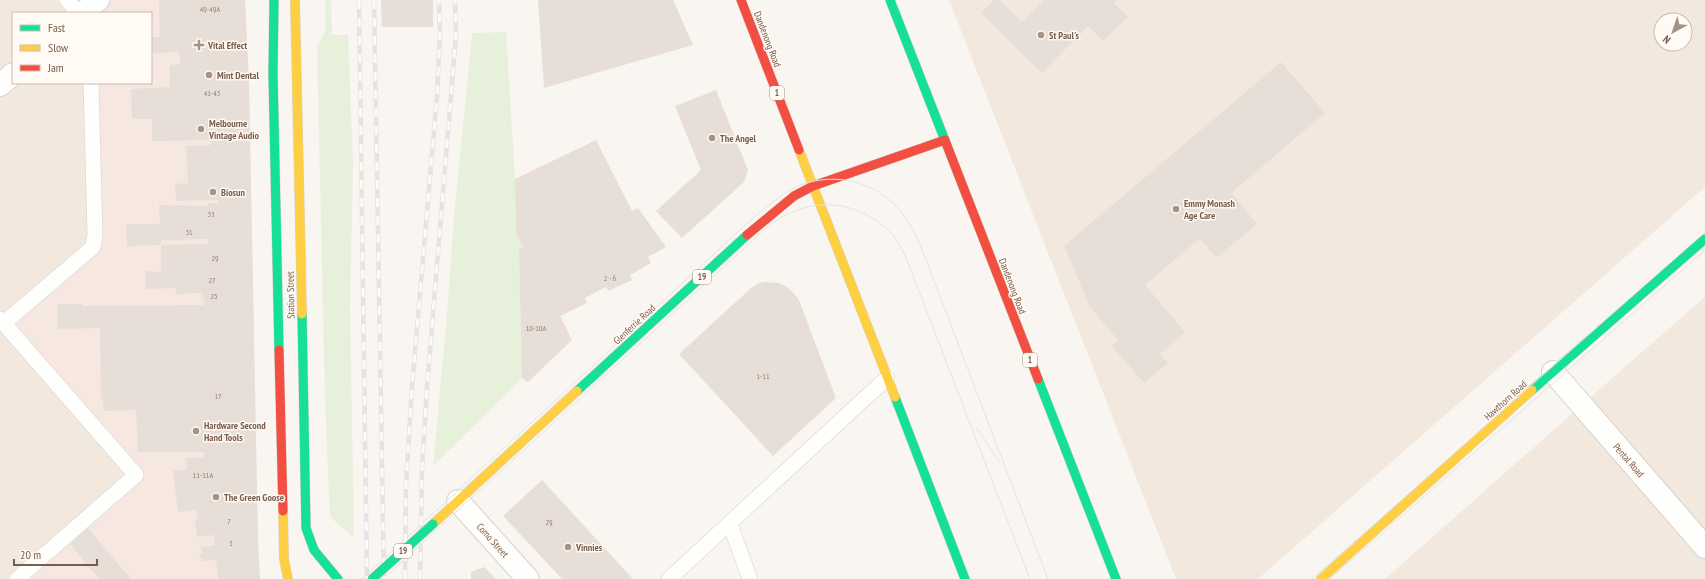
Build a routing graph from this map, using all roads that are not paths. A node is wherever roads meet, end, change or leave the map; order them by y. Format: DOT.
graph roads {
  1 [pos="67,0"];
  2 [pos="98,0"];
  3 [pos="274,0"];
  4 [pos="295,0"];
  5 [pos="741,0"];
  6 [pos="890,0"];
  7 [pos="77,12"];
  8 [pos="84,12"];
  9 [pos="12,75"];
  10 [pos="91,84"];
  11 [pos="0,85"];
  12 [pos="945,140"];
  13 [pos="813,186"];
  14 [pos="1705,239"];
  15 [pos="2,321"];
  16 [pos="290,323"];
  17 [pos="1553,372"];
  18 [pos="887,378"];
  19 [pos="458,501"];
  20 [pos="730,524"];
  21 [pos="1705,548"];
  22 [pos="17,579"];
  23 [pos="288,579"];
  24 [pos="338,579"];
  25 [pos="372,579"];
  26 [pos="528,579"];
  27 [pos="669,579"];
  28 [pos="750,579"];
  29 [pos="965,579"];
  30 [pos="1116,579"];
  31 [pos="1321,579"];
  1 -- 7 [label="lane"];
  2 -- 8 [label="street"];
  3 -- 16 [label="main road, Station Street"];
  4 -- 16 [label="main road, Station Street"];
  5 -- 13 [label="main road, Dandenong Road / 1"];
  6 -- 12 [label="main road, Dandenong Road / 1"];
  9 -- 11 [label="street"];
  10 -- 15 [label="lane"];
  12 -- 13 [label="main road, Glenferrie Road / 19"];
  12 -- 30 [label="main road, Dandenong Road / 1"];
  13 -- 18 [label="main road, Dandenong Road / 1"];
  13 -- 19 [label="main road, Glenferrie Road / 19"];
  14 -- 17 [label="main road, Hawthorn Road"];
  15 -- 22 [label="lane"];
  16 -- 23 [label="main road, Station Street"];
  16 -- 24 [label="main road, Station Street"];
  17 -- 21 [label="street, Pental Road"];
  17 -- 31 [label="main road, Hawthorn Road"];
  18 -- 20 [label="lane"];
  18 -- 29 [label="main road, Dandenong Road / 1"];
  19 -- 25 [label="main road, Glenferrie Road / 19, bridge"];
  19 -- 26 [label="street, Como Street"];
  20 -- 27 [label="lane"];
  20 -- 28 [label="lane"];
}
